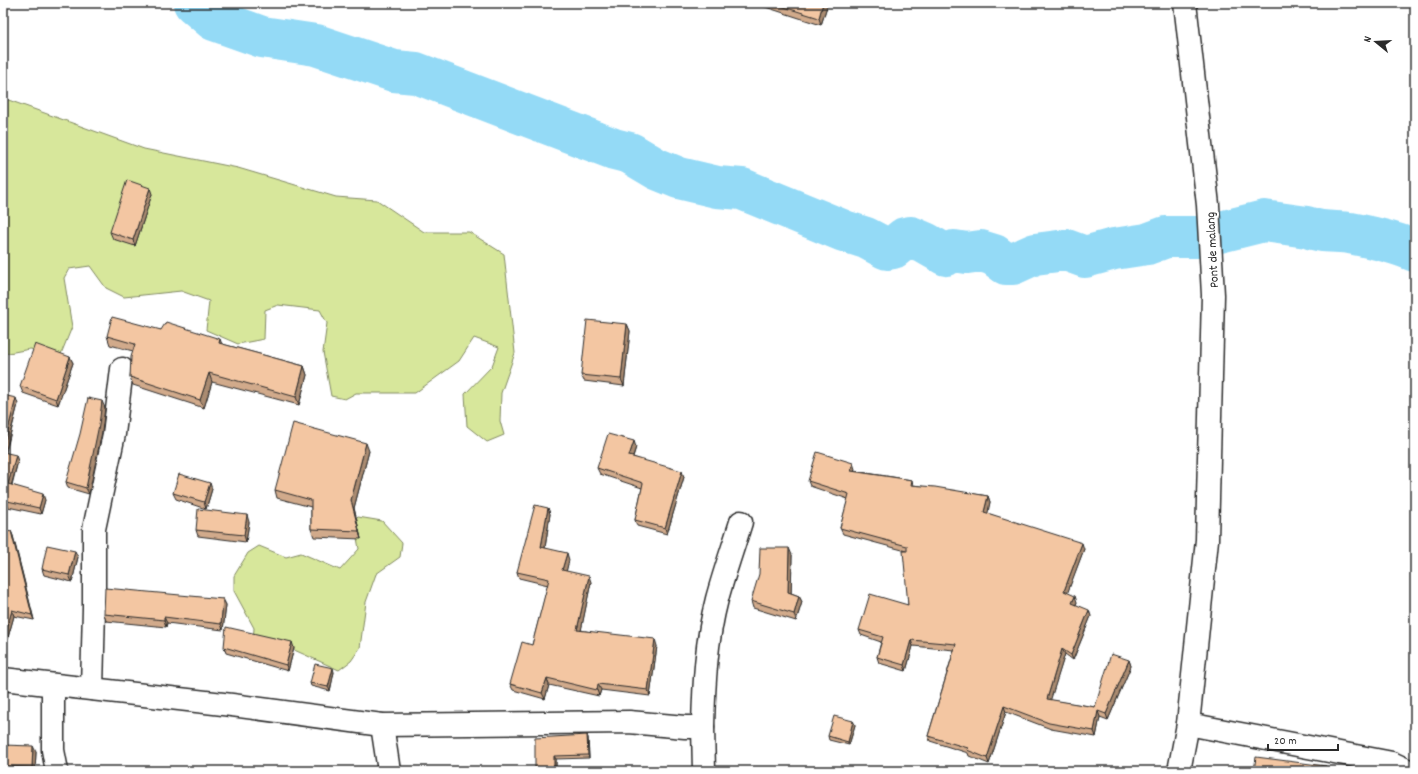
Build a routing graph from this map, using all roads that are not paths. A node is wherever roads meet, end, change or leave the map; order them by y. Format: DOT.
graph roads {
  1 [pos="1185,3"];
  2 [pos="122,369"];
  3 [pos="741,522"];
  4 [pos="3,679"];
  5 [pos="53,685"];
  6 [pos="92,689"];
  7 [pos="1188,724"];
  8 [pos="382,725"];
  9 [pos="703,727"];
  10 [pos="57,771"];
  11 [pos="389,771"];
  12 [pos="704,771"];
  13 [pos="1179,771"];
  14 [pos="1409,771"];
  1 -- 7 [label="main road, Pont de malang"];
  2 -- 6 [label="main road"];
  3 -- 9 [label="main road"];
  4 -- 5 [label="main road"];
  5 -- 6 [label="main road"];
  5 -- 10 [label="main road"];
  6 -- 8 [label="main road"];
  7 -- 13 [label="main road, Pont de malang"];
  7 -- 14 [label="main road"];
  8 -- 9 [label="main road"];
  8 -- 11 [label="main road"];
  9 -- 12 [label="main road"];
}
